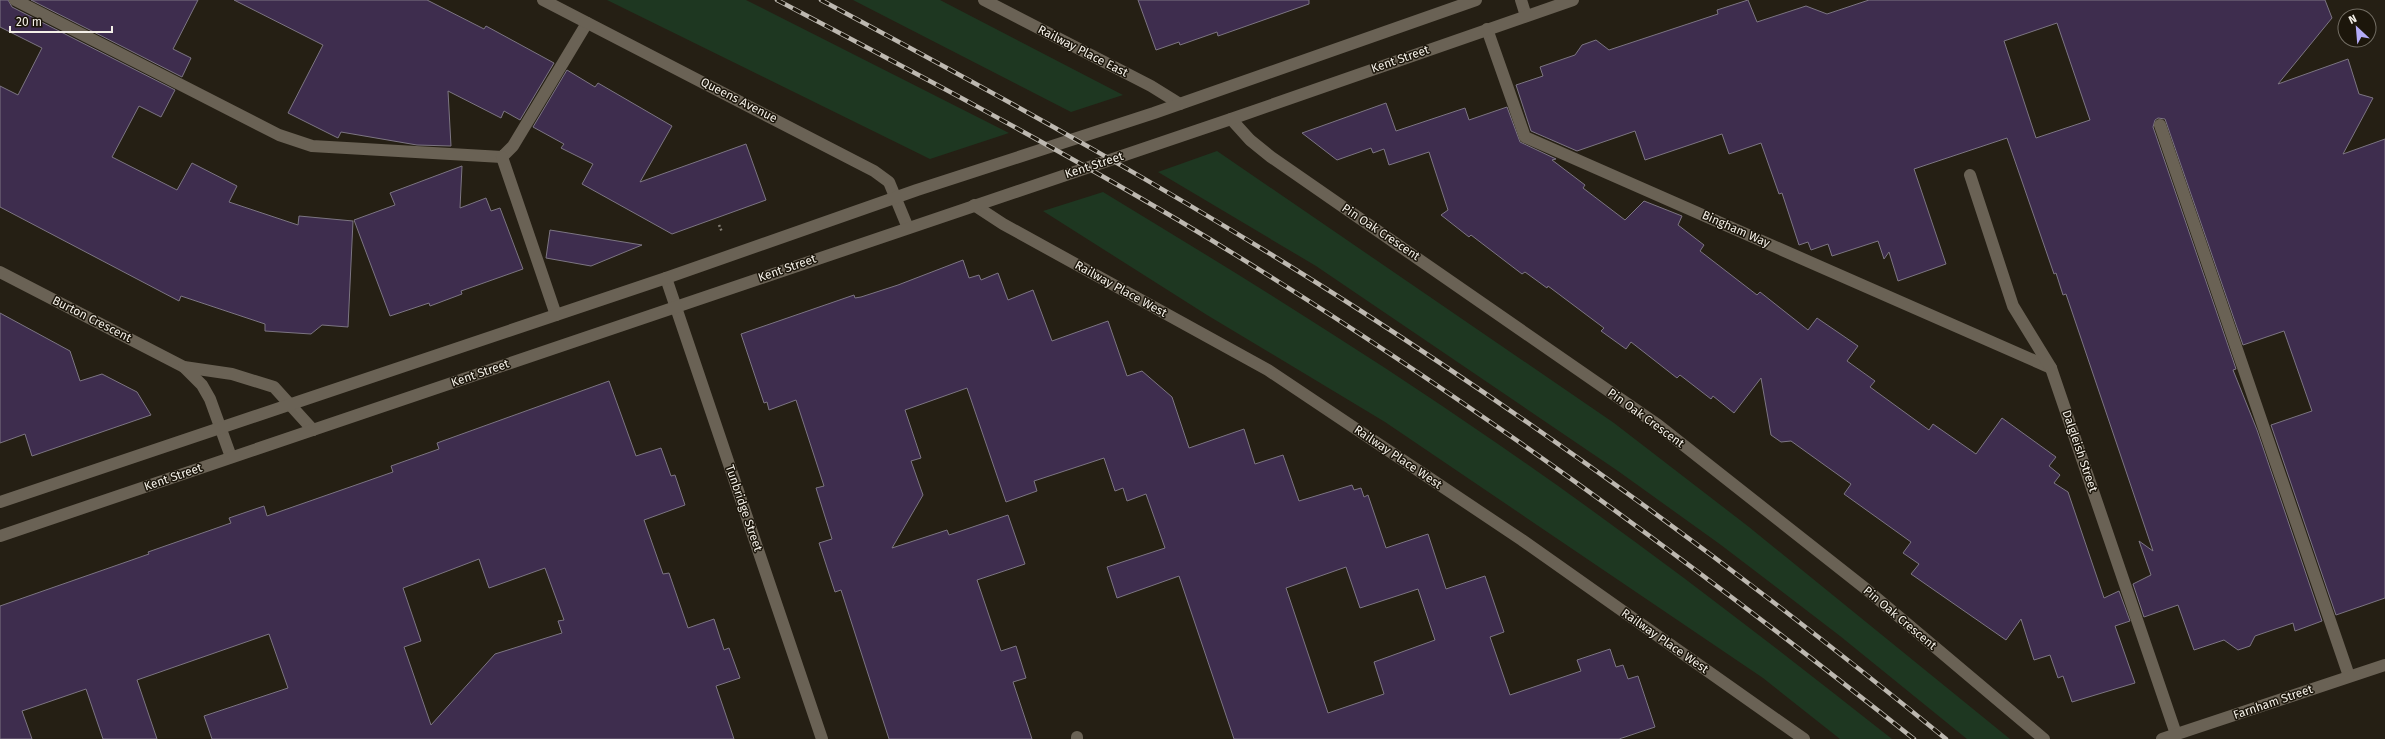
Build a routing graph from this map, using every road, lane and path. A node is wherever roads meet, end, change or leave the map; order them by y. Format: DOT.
graph roads {
  1 [pos="15,0"];
  2 [pos="543,0"];
  3 [pos="984,0"];
  4 [pos="1476,0"];
  5 [pos="1521,0"];
  6 [pos="1567,1"];
  7 [pos="1526,16"];
  8 [pos="587,23"];
  9 [pos="1487,29"];
  10 [pos="1180,104"];
  11 [pos="1231,120"];
  12 [pos="2160,124"];
  13 [pos="502,157"];
  14 [pos="1970,175"];
  15 [pos="896,198"];
  16 [pos="974,205"];
  17 [pos="908,228"];
  18 [pos="0,272"];
  19 [pos="666,278"];
  20 [pos="675,306"];
  21 [pos="556,315"];
  22 [pos="184,367"];
  23 [pos="2051,368"];
  24 [pos="291,404"];
  25 [pos="221,428"];
  26 [pos="313,430"];
  27 [pos="231,457"];
  28 [pos="0,502"];
  29 [pos="0,536"];
  30 [pos="2385,664"];
  31 [pos="2349,676"];
  32 [pos="2176,734"];
  33 [pos="822,739"];
  34 [pos="1804,739"];
  35 [pos="2044,739"];
  36 [pos="2162,739"];
  1 -- 13 [label="street"];
  2 -- 8 [label="street, Queens Avenue"];
  3 -- 10 [label="street, Railway Place East"];
  4 -- 10 [label="street"];
  5 -- 7 [label="street"];
  6 -- 7 [label="street, Kent Street"];
  7 -- 9 [label="street, Kent Street"];
  8 -- 13 [label="street"];
  8 -- 15 [label="street, Queens Avenue"];
  9 -- 11 [label="street, Kent Street"];
  9 -- 23 [label="street, Bingham Way"];
  10 -- 15 [label="street"];
  11 -- 16 [label="street, Kent Street"];
  11 -- 35 [label="street, Pin Oak Crescent"];
  12 -- 31 [label="street"];
  13 -- 21 [label="street"];
  14 -- 23 [label="street, Dalgleish Street"];
  15 -- 17 [label="street, Queens Avenue"];
  15 -- 19 [label="street"];
  16 -- 17 [label="street, Kent Street"];
  16 -- 34 [label="street, Railway Place West"];
  17 -- 20 [label="street, Kent Street"];
  18 -- 22 [label="street, Burton Crescent"];
  19 -- 20 [label="street, Tunbridge Street"];
  19 -- 21 [label="street"];
  20 -- 26 [label="street, Kent Street"];
  20 -- 33 [label="street, Tunbridge Street"];
  21 -- 24 [label="street"];
  22 -- 24 [label="street, Burton Crescent"];
  22 -- 25 [label="street, Burton Crescent"];
  23 -- 32 [label="street, Dalgleish Street"];
  24 -- 25 [label="street"];
  24 -- 26 [label="street, Burton Crescent"];
  25 -- 27 [label="street, Burton Crescent"];
  25 -- 28 [label="street"];
  26 -- 27 [label="street, Kent Street"];
  27 -- 29 [label="street, Kent Street"];
  30 -- 31 [label="street, Farnham Street"];
  31 -- 32 [label="street, Farnham Street"];
  32 -- 36 [label="street, Farnham Street"];
}
